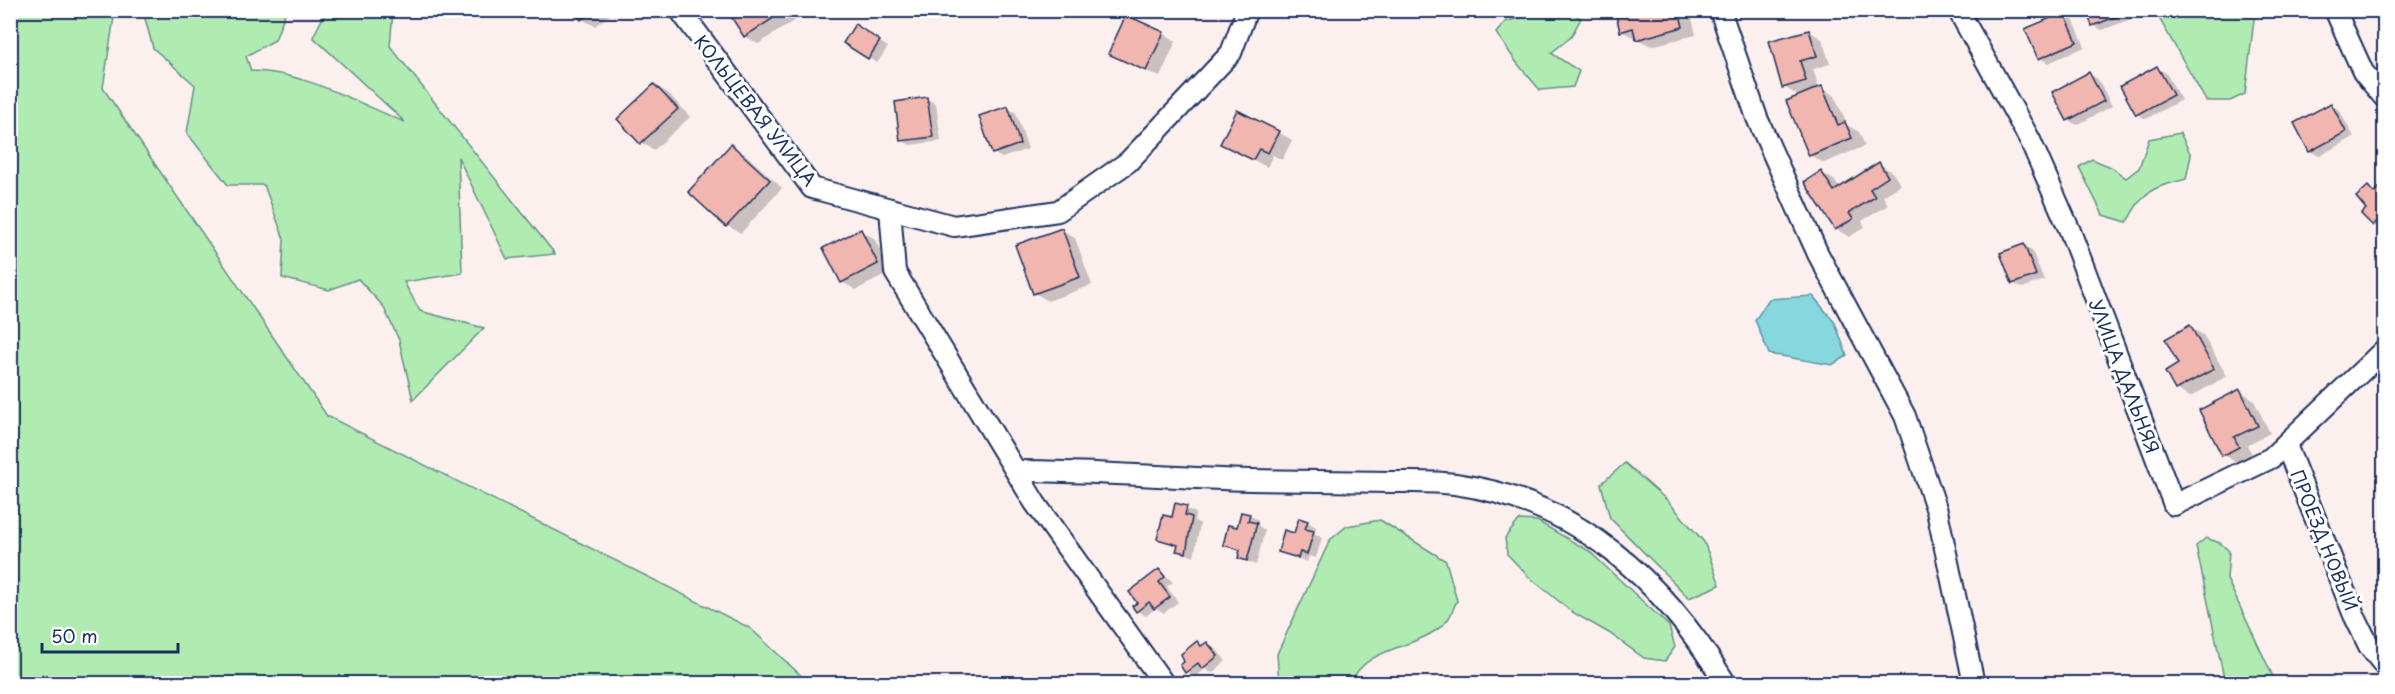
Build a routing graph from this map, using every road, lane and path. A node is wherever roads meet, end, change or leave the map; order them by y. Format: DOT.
graph roads {
  1 [pos="680,10"];
  2 [pos="1247,10"];
  3 [pos="1720,10"];
  4 [pos="1958,10"];
  5 [pos="2334,10"];
  6 [pos="2385,97"];
  7 [pos="891,209"];
  8 [pos="2385,350"];
  9 [pos="2286,445"];
  10 [pos="1016,471"];
  11 [pos="2385,665"];
  12 [pos="1164,684"];
  13 [pos="1726,684"];
  14 [pos="1974,684"];
  1 -- 7 [label="street, КОЛЬЦЕВАЯ УЛИЦА"];
  2 -- 7 [label="street, КОЛЬЦЕВАЯ УЛИЦА"];
  3 -- 14 [label="street"];
  4 -- 9 [label="street, УЛИЦА ДАЛЬНЯЯ"];
  5 -- 6 [label="street"];
  7 -- 10 [label="street"];
  8 -- 9 [label="street, УЛИЦА ДАЛЬНЯЯ"];
  9 -- 11 [label="street, ПРОЕЗД НОВЫЙ"];
  10 -- 12 [label="street"];
  10 -- 13 [label="street"];
}
